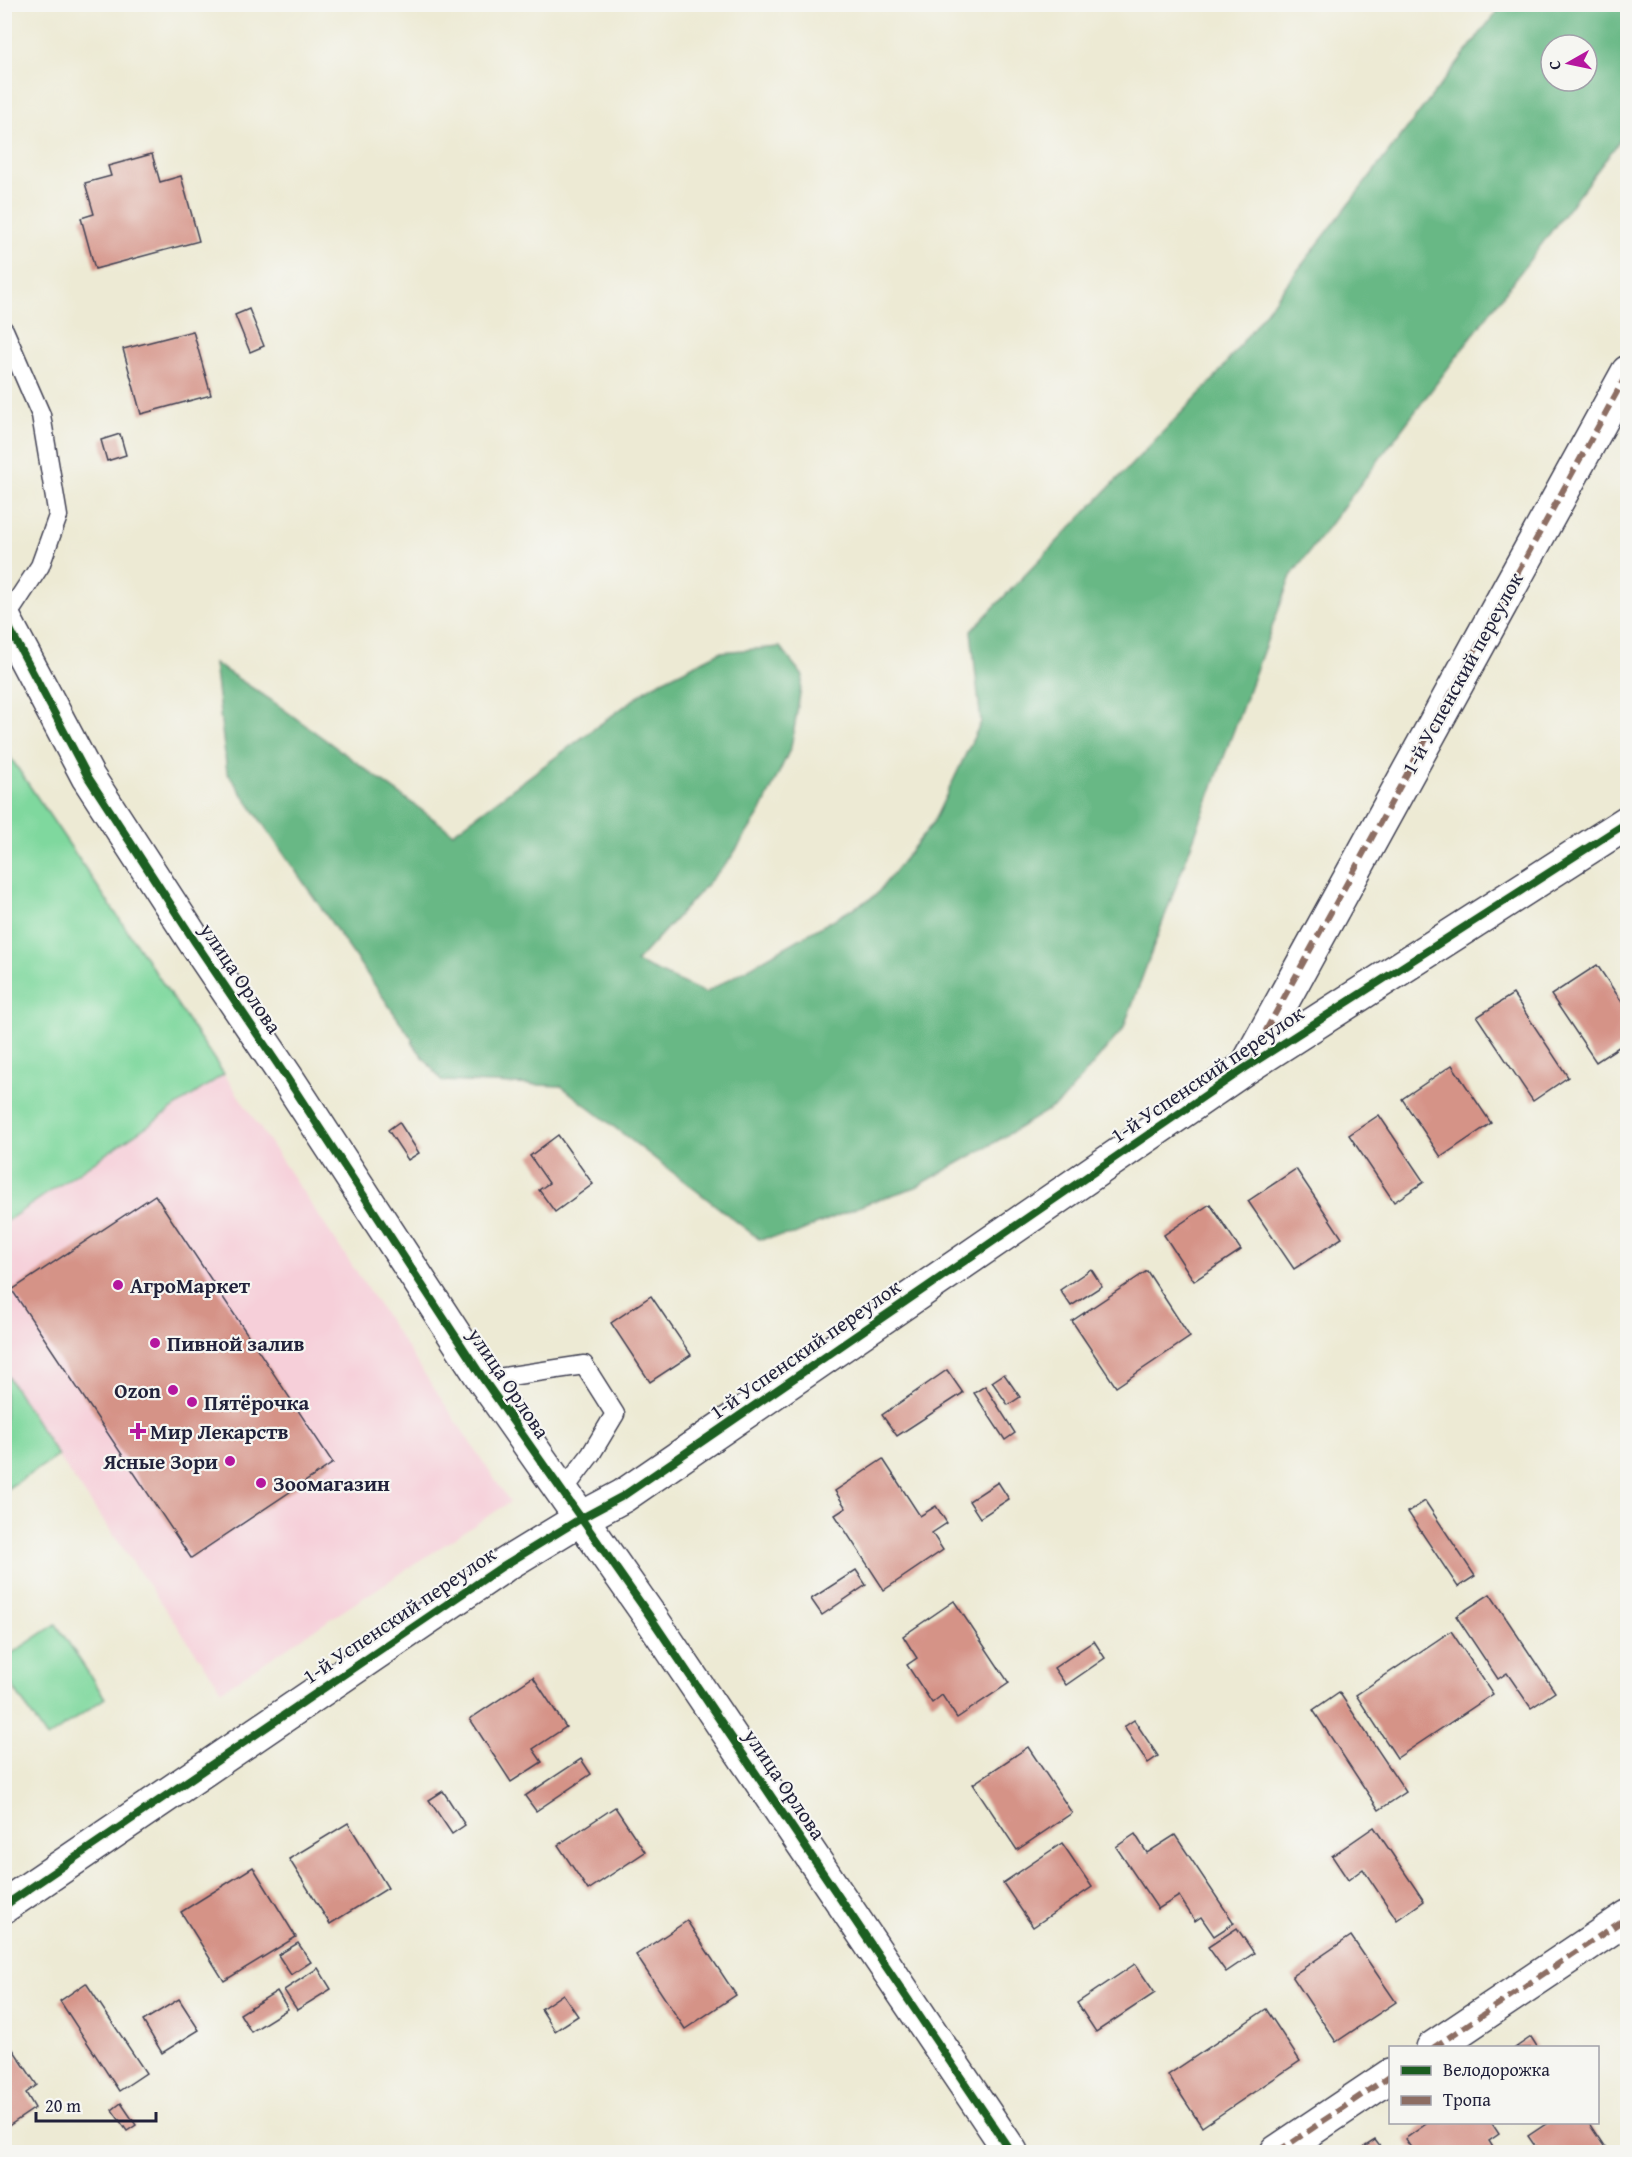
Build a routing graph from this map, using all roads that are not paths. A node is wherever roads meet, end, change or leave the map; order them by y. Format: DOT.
graph roads {
  1 [pos="4,330"];
  2 [pos="1628,372"];
  3 [pos="5,619"];
  4 [pos="1628,822"];
  5 [pos="1245,1068"];
  6 [pos="484,1380"];
  7 [pos="562,1492"];
  8 [pos="580,1519"];
  9 [pos="4,1906"];
  10 [pos="1628,1917"];
  11 [pos="1436,2046"];
  12 [pos="1389,2077"];
  13 [pos="1011,2152"];
  14 [pos="1277,2152"];
  1 -- 3 [label="lane"];
  2 -- 5 [label="street, 1-й Успенский переулок"];
  3 -- 6 [label="street, улица Орлова"];
  4 -- 5 [label="street, 1-й Успенский переулок"];
  5 -- 8 [label="street, 1-й Успенский переулок"];
  6 -- 7 [label="street, улица Орлова"];
  6 -- 7 [label="lane"];
  7 -- 8 [label="street, улица Орлова"];
  8 -- 9 [label="street, 1-й Успенский переулок"];
  8 -- 13 [label="street, улица Орлова"];
  10 -- 11 [label="street"];
  12 -- 14 [label="street"];
}
